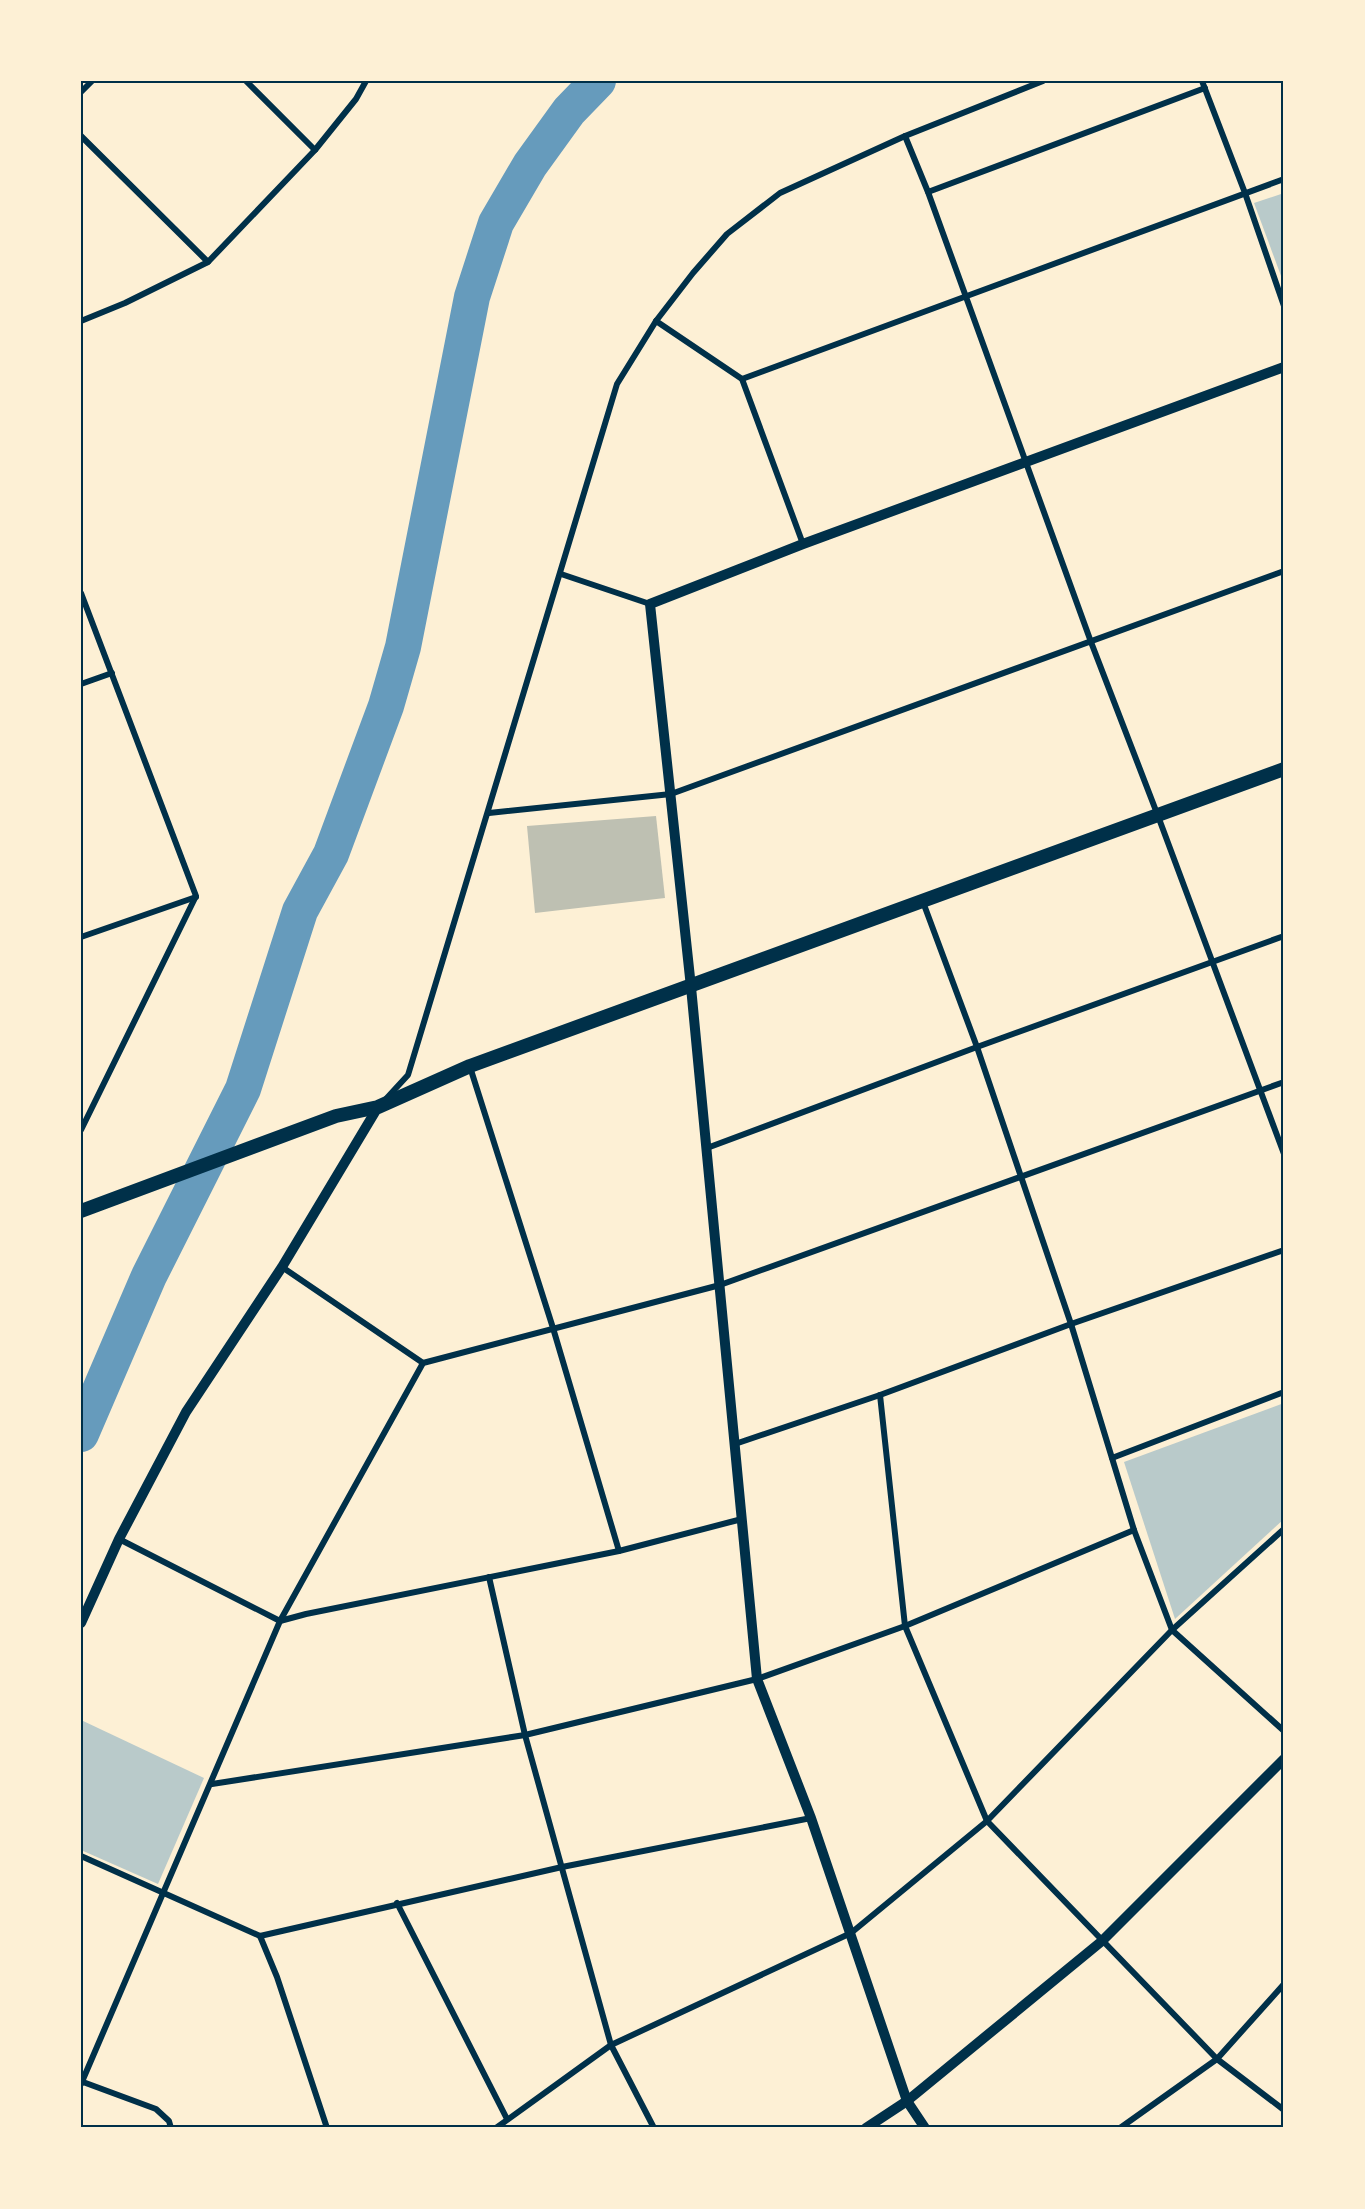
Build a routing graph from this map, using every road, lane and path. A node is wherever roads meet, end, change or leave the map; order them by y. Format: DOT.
graph roads {
  1 [pos="92,81"];
  2 [pos="246,81"];
  3 [pos="366,81"];
  4 [pos="1043,81"];
  5 [pos="1204,85"];
  6 [pos="81,92"];
  7 [pos="81,136"];
  8 [pos="905,136"];
  9 [pos="315,150"];
  10 [pos="1284,179"];
  11 [pos="928,192"];
  12 [pos="1245,193"];
  13 [pos="208,262"];
  14 [pos="966,297"];
  15 [pos="1284,306"];
  16 [pos="81,321"];
  17 [pos="656,321"];
  18 [pos="1284,367"];
  19 [pos="742,379"];
  20 [pos="1027,462"];
  21 [pos="803,544"];
  22 [pos="1284,571"];
  23 [pos="561,574"];
  24 [pos="81,593"];
  25 [pos="650,604"];
  26 [pos="1091,642"];
  27 [pos="112,674"];
  28 [pos="81,684"];
  29 [pos="1284,769"];
  30 [pos="671,794"];
  31 [pos="489,813"];
  32 [pos="1158,816"];
  33 [pos="196,896"];
  34 [pos="923,901"];
  35 [pos="1284,936"];
  36 [pos="81,937"];
  37 [pos="1212,963"];
  38 [pos="691,987"];
  39 [pos="977,1047"];
  40 [pos="470,1066"];
  41 [pos="1284,1082"];
  42 [pos="1259,1091"];
  43 [pos="378,1107"];
  44 [pos="81,1130"];
  45 [pos="707,1148"];
  46 [pos="1284,1154"];
  47 [pos="1021,1177"];
  48 [pos="81,1211"];
  49 [pos="1284,1250"];
  50 [pos="282,1267"];
  51 [pos="720,1285"];
  52 [pos="1071,1324"];
  53 [pos="553,1328"];
  54 [pos="423,1363"];
  55 [pos="1284,1392"];
  56 [pos="880,1395"];
  57 [pos="735,1444"];
  58 [pos="1112,1458"];
  59 [pos="742,1519"];
  60 [pos="1284,1529"];
  61 [pos="1134,1530"];
  62 [pos="119,1539"];
  63 [pos="619,1551"];
  64 [pos="489,1577"];
  65 [pos="280,1621"];
  66 [pos="81,1623"];
  67 [pos="905,1626"];
  68 [pos="1172,1630"];
  69 [pos="757,1679"];
  70 [pos="1284,1731"];
  71 [pos="525,1735"];
  72 [pos="1284,1759"];
  73 [pos="212,1784"];
  74 [pos="811,1818"];
  75 [pos="987,1821"];
  76 [pos="81,1856"];
  77 [pos="562,1867"];
  78 [pos="162,1891"];
  79 [pos="397,1903"];
  80 [pos="851,1933"];
  81 [pos="260,1936"];
  82 [pos="1102,1941"];
  83 [pos="1284,1984"];
  84 [pos="611,2045"];
  85 [pos="1217,2059"];
  86 [pos="82,2083"];
  87 [pos="907,2101"];
  88 [pos="1284,2110"];
  89 [pos="507,2120"];
  90 [pos="171,2128"];
  91 [pos="327,2128"];
  92 [pos="496,2128"];
  93 [pos="654,2128"];
  94 [pos="866,2128"];
  95 [pos="925,2128"];
  96 [pos="1120,2128"];
  1 -- 6 [label="street"];
  2 -- 9 [label="street"];
  3 -- 9 [label="street"];
  4 -- 8 [label="street"];
  5 -- 11 [label="street"];
  5 -- 12 [label="street"];
  7 -- 13 [label="street"];
  8 -- 11 [label="street"];
  8 -- 17 [label="street"];
  9 -- 13 [label="street"];
  10 -- 12 [label="street"];
  11 -- 14 [label="street"];
  12 -- 14 [label="street"];
  12 -- 15 [label="street"];
  13 -- 16 [label="street"];
  14 -- 19 [label="street"];
  14 -- 20 [label="street"];
  17 -- 19 [label="street"];
  17 -- 23 [label="street"];
  18 -- 20 [label="street"];
  19 -- 21 [label="street"];
  20 -- 21 [label="street"];
  20 -- 26 [label="street"];
  21 -- 25 [label="street"];
  22 -- 26 [label="street"];
  23 -- 25 [label="street"];
  23 -- 31 [label="street"];
  24 -- 27 [label="street"];
  25 -- 30 [label="street"];
  26 -- 30 [label="street"];
  26 -- 32 [label="street"];
  27 -- 28 [label="street"];
  27 -- 33 [label="street"];
  29 -- 32 [label="main road"];
  30 -- 31 [label="street"];
  30 -- 38 [label="street"];
  31 -- 43 [label="street"];
  32 -- 34 [label="main road"];
  32 -- 37 [label="street"];
  33 -- 36 [label="street"];
  33 -- 44 [label="street"];
  34 -- 38 [label="main road"];
  34 -- 39 [label="street"];
  35 -- 37 [label="street"];
  37 -- 39 [label="street"];
  37 -- 42 [label="street"];
  38 -- 40 [label="main road"];
  38 -- 45 [label="street"];
  39 -- 45 [label="street"];
  39 -- 47 [label="street"];
  40 -- 43 [label="main road"];
  40 -- 53 [label="street"];
  41 -- 42 [label="street"];
  42 -- 46 [label="street"];
  42 -- 47 [label="street"];
  43 -- 48 [label="main road"];
  43 -- 50 [label="street"];
  45 -- 51 [label="street"];
  47 -- 51 [label="street"];
  47 -- 52 [label="street"];
  49 -- 52 [label="street"];
  50 -- 54 [label="street"];
  50 -- 62 [label="street"];
  51 -- 53 [label="street"];
  51 -- 57 [label="street"];
  52 -- 56 [label="street"];
  52 -- 58 [label="street"];
  53 -- 54 [label="street"];
  53 -- 63 [label="street"];
  54 -- 65 [label="street"];
  55 -- 58 [label="street"];
  56 -- 57 [label="street"];
  56 -- 67 [label="street"];
  57 -- 59 [label="street"];
  58 -- 61 [label="street"];
  59 -- 63 [label="street"];
  59 -- 69 [label="street"];
  60 -- 68 [label="street"];
  61 -- 67 [label="street"];
  61 -- 68 [label="street"];
  62 -- 65 [label="street"];
  62 -- 66 [label="street"];
  63 -- 64 [label="street"];
  64 -- 65 [label="street"];
  64 -- 71 [label="street"];
  65 -- 73 [label="street"];
  67 -- 69 [label="street"];
  67 -- 75 [label="street"];
  68 -- 70 [label="street"];
  68 -- 75 [label="street"];
  69 -- 71 [label="street"];
  69 -- 74 [label="street"];
  71 -- 73 [label="street"];
  71 -- 77 [label="street"];
  72 -- 82 [label="street"];
  73 -- 78 [label="street"];
  74 -- 77 [label="street"];
  74 -- 80 [label="street"];
  75 -- 80 [label="street"];
  75 -- 82 [label="street"];
  76 -- 78 [label="street"];
  77 -- 79 [label="street"];
  77 -- 84 [label="street"];
  78 -- 81 [label="street"];
  78 -- 86 [label="street"];
  79 -- 81 [label="street"];
  79 -- 89 [label="street"];
  80 -- 84 [label="street"];
  80 -- 87 [label="street"];
  81 -- 91 [label="street"];
  82 -- 85 [label="street"];
  82 -- 87 [label="street"];
  83 -- 85 [label="street"];
  84 -- 89 [label="street"];
  84 -- 93 [label="street"];
  85 -- 88 [label="street"];
  85 -- 96 [label="street"];
  86 -- 90 [label="street"];
  87 -- 94 [label="street"];
  87 -- 95 [label="street"];
  89 -- 92 [label="street"];
}
